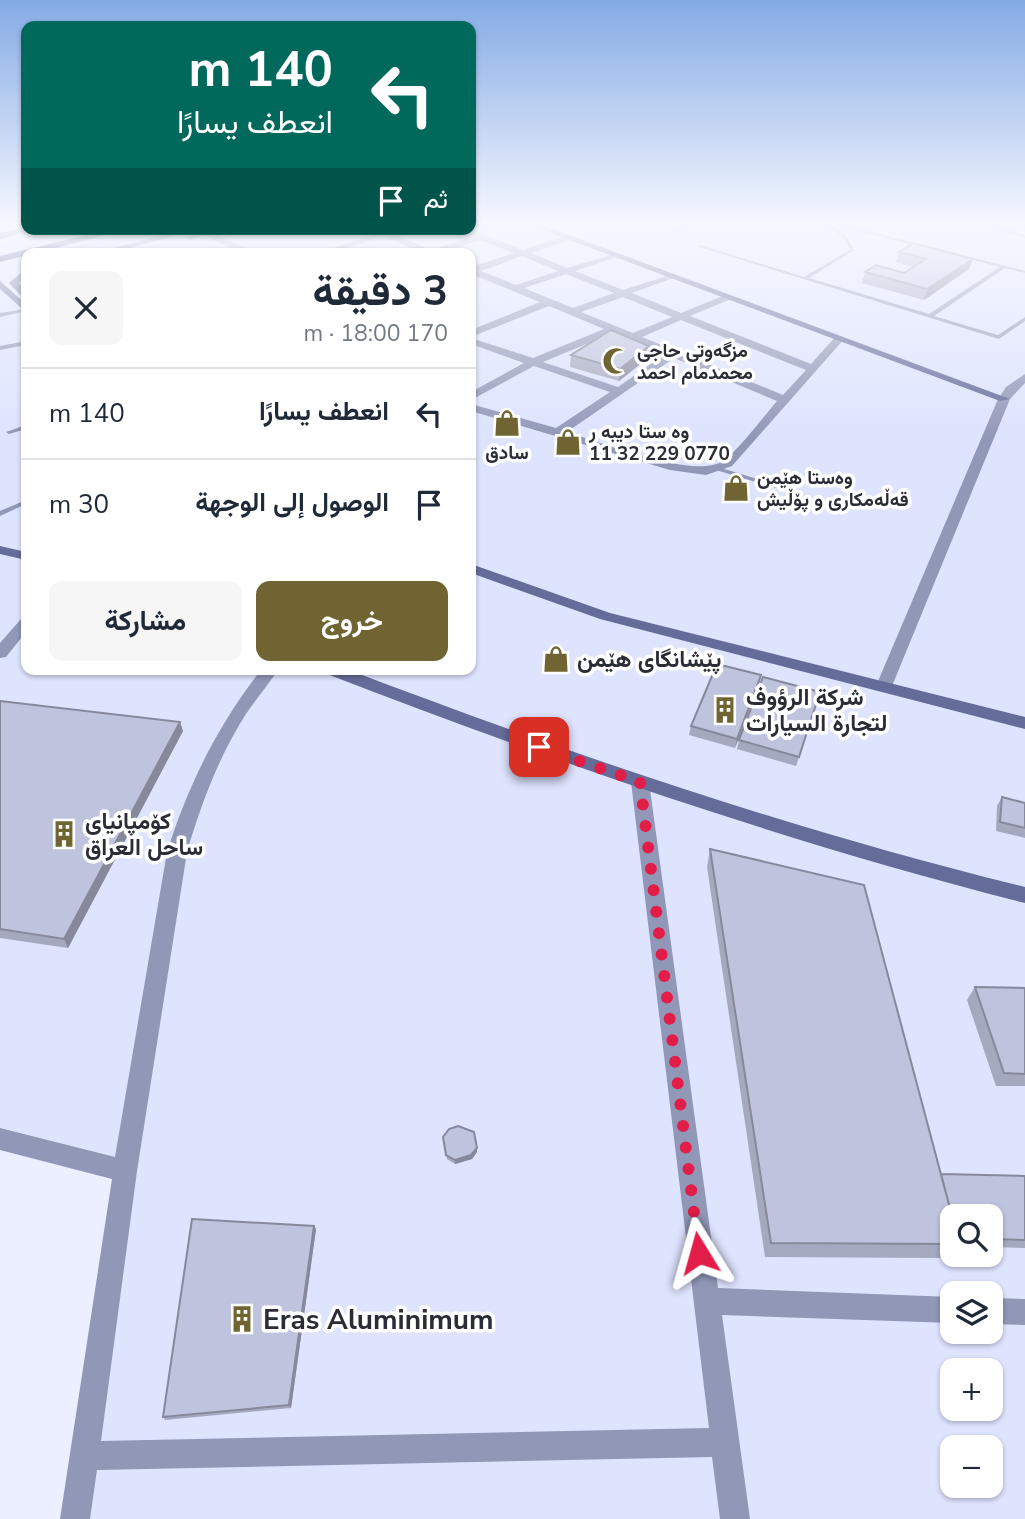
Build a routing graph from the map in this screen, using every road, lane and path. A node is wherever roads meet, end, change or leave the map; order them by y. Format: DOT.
graph roads {
  1 [pos="538,297"];
  2 [pos="611,297"];
  3 [pos="631,297"];
  4 [pos="728,297"];
  5 [pos="867,297"];
  6 [pos="959,297"];
  7 [pos="550,302"];
  8 [pos="21,310"];
  9 [pos="572,312"];
  10 [pos="0,315"];
  11 [pos="680,316"];
  12 [pos="930,316"];
  13 [pos="1025,319"];
  14 [pos="613,329"];
  15 [pos="476,332"];
  16 [pos="632,337"];
  17 [pos="839,338"];
  18 [pos="476,343"];
  19 [pos="21,344"];
  20 [pos="0,348"];
  21 [pos="673,354"];
  22 [pos="533,362"];
  23 [pos="811,368"];
  24 [pos="1025,377"];
  25 [pos="619,391"];
  26 [pos="476,394"];
  27 [pos="783,399"];
  28 [pos="1004,399"];
  29 [pos="476,409"];
  30 [pos="21,428"];
  31 [pos="9,432"];
  32 [pos="556,434"];
  33 [pos="718,469"];
  34 [pos="778,487"];
  35 [pos="21,504"];
  36 [pos="0,514"];
  37 [pos="0,550"];
  38 [pos="21,555"];
  39 [pos="476,561"];
  40 [pos="476,570"];
  41 [pos="542,591"];
  42 [pos="21,628"];
  43 [pos="0,653"];
  44 [pos="266,675"];
  45 [pos="346,675"];
  46 [pos="885,681"];
  47 [pos="1025,712"];
  48 [pos="1025,723"];
  49 [pos="640,782"];
  50 [pos="1025,895"];
  51 [pos="0,1139"];
  52 [pos="125,1171"];
  53 [pos="706,1301"];
  54 [pos="940,1310"];
  55 [pos="1003,1311"];
  56 [pos="1025,1312"];
  57 [pos="725,1442"];
  58 [pos="84,1456"];
  59 [pos="75,1519"];
  60 [pos="735,1519"];
  1 -- 7 [label="street"];
  2 -- 9 [label="street"];
  3 -- 11 [label="street"];
  4 -- 11 [label="street"];
  4 -- 17 [label="street"];
  5 -- 12 [label="lane"];
  6 -- 12 [label="lane"];
  7 -- 9 [label="street"];
  7 -- 15 [label="street"];
  8 -- 10 [label="lane"];
  9 -- 14 [label="street"];
  11 -- 16 [label="street"];
  11 -- 23 [label="street"];
  12 -- 13 [label="lane"];
  14 -- 16 [label="street"];
  14 -- 22 [label="street"];
  16 -- 21 [label="street"];
  17 -- 23 [label="street"];
  17 -- 28 [label="street"];
  18 -- 22 [label="street"];
  19 -- 20 [label="lane"];
  21 -- 25 [label="street"];
  21 -- 27 [label="street"];
  22 -- 25 [label="street"];
  22 -- 26 [label="street"];
  23 -- 27 [label="street"];
  24 -- 28 [label="street"];
  25 -- 32 [label="street"];
  27 -- 33 [label="street"];
  28 -- 46 [label="street"];
  29 -- 32 [label="street"];
  30 -- 31 [label="lane"];
  32 -- 33 [label="street"];
  33 -- 34 [label="lane"];
  35 -- 36 [label="lane"];
  37 -- 38 [label="street"];
  39 -- 41 [label="street"];
  40 -- 41 [label="street"];
  41 -- 46 [label="street"];
  42 -- 43 [label="street"];
  44 -- 52 [label="street"];
  45 -- 49 [label="street"];
  46 -- 47 [label="street"];
  46 -- 48 [label="street"];
  49 -- 50 [label="street"];
  49 -- 53 [label="street"];
  51 -- 52 [label="street"];
  52 -- 58 [label="street"];
  53 -- 54 [label="street"];
  53 -- 57 [label="street"];
  55 -- 56 [label="street"];
  57 -- 58 [label="street"];
  57 -- 60 [label="street"];
  58 -- 59 [label="street"];
}
